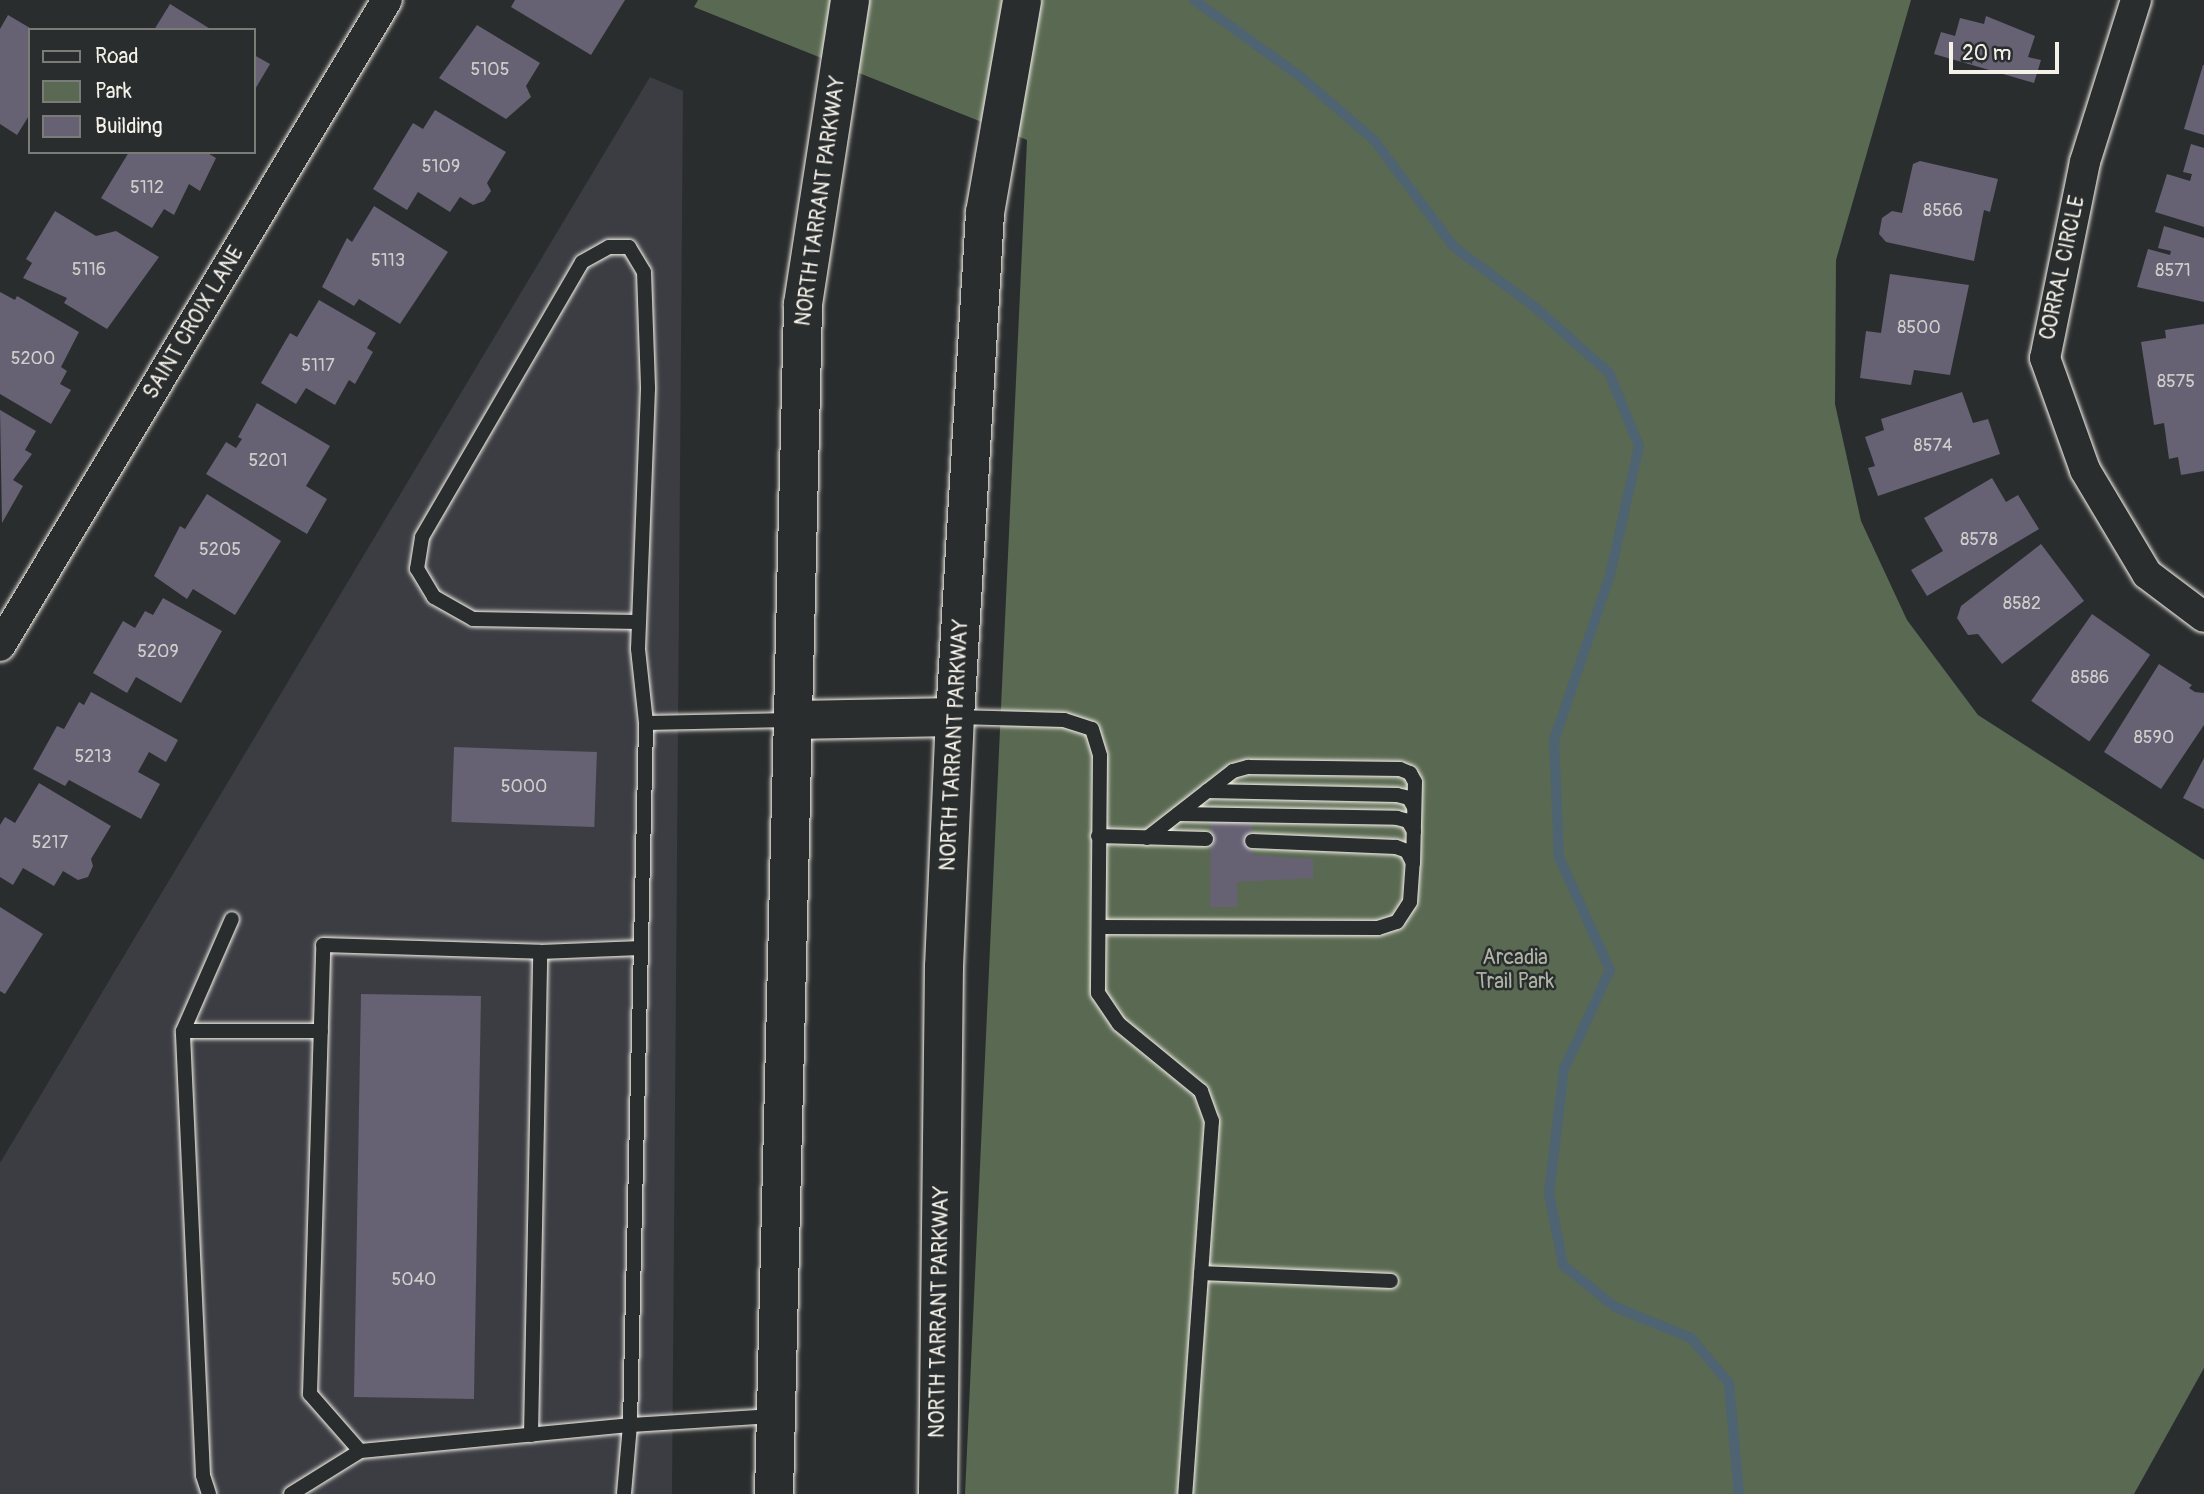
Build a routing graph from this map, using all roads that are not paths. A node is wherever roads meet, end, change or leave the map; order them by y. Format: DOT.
graph roads {
  1 [pos="387,0"];
  2 [pos="850,0"];
  3 [pos="1022,0"];
  4 [pos="2136,0"];
  5 [pos="2204,617"];
  6 [pos="638,622"];
  7 [pos="0,646"];
  8 [pos="955,717"];
  9 [pos="795,720"];
  10 [pos="646,723"];
  11 [pos="1207,791"];
  12 [pos="1414,807"];
  13 [pos="1178,814"];
  14 [pos="1414,831"];
  15 [pos="1098,836"];
  16 [pos="1147,838"];
  17 [pos="1206,839"];
  18 [pos="1252,841"];
  19 [pos="1413,863"];
  20 [pos="232,919"];
  21 [pos="1099,927"];
  22 [pos="641,948"];
  23 [pos="540,952"];
  24 [pos="183,1031"];
  25 [pos="321,1031"];
  26 [pos="1201,1273"];
  27 [pos="1391,1281"];
  28 [pos="776,1416"];
  29 [pos="630,1425"];
  30 [pos="531,1434"];
  31 [pos="360,1451"];
  32 [pos="209,1494"];
  33 [pos="291,1494"];
  34 [pos="624,1494"];
  35 [pos="774,1494"];
  36 [pos="938,1494"];
  37 [pos="1185,1494"];
  1 -- 7 [label="street, SAINT CROIX LANE"];
  2 -- 9 [label="main road, NORTH TARRANT PARKWAY"];
  3 -- 8 [label="main road, NORTH TARRANT PARKWAY"];
  4 -- 5 [label="street, CORRAL CIRCLE"];
  6 -- 6 [label="lane"];
  6 -- 10 [label="lane"];
  8 -- 9 [label="main road"];
  8 -- 15 [label="lane"];
  8 -- 36 [label="main road, NORTH TARRANT PARKWAY"];
  9 -- 10 [label="lane"];
  9 -- 28 [label="main road, NORTH TARRANT PARKWAY"];
  10 -- 22 [label="lane"];
  11 -- 12 [label="lane"];
  11 -- 12 [label="lane"];
  11 -- 13 [label="lane"];
  12 -- 14 [label="lane"];
  13 -- 14 [label="lane"];
  13 -- 16 [label="lane"];
  14 -- 19 [label="lane"];
  15 -- 16 [label="lane"];
  15 -- 21 [label="lane"];
  16 -- 17 [label="lane"];
  18 -- 19 [label="lane"];
  19 -- 21 [label="lane"];
  20 -- 24 [label="lane"];
  21 -- 26 [label="lane"];
  22 -- 23 [label="lane"];
  22 -- 29 [label="lane"];
  23 -- 25 [label="lane"];
  23 -- 30 [label="lane"];
  24 -- 25 [label="lane"];
  24 -- 32 [label="lane"];
  25 -- 31 [label="lane"];
  26 -- 27 [label="lane"];
  26 -- 37 [label="lane"];
  28 -- 29 [label="lane"];
  28 -- 35 [label="main road, NORTH TARRANT PARKWAY"];
  29 -- 30 [label="lane"];
  29 -- 34 [label="lane"];
  30 -- 31 [label="lane"];
  31 -- 33 [label="lane"];
}
